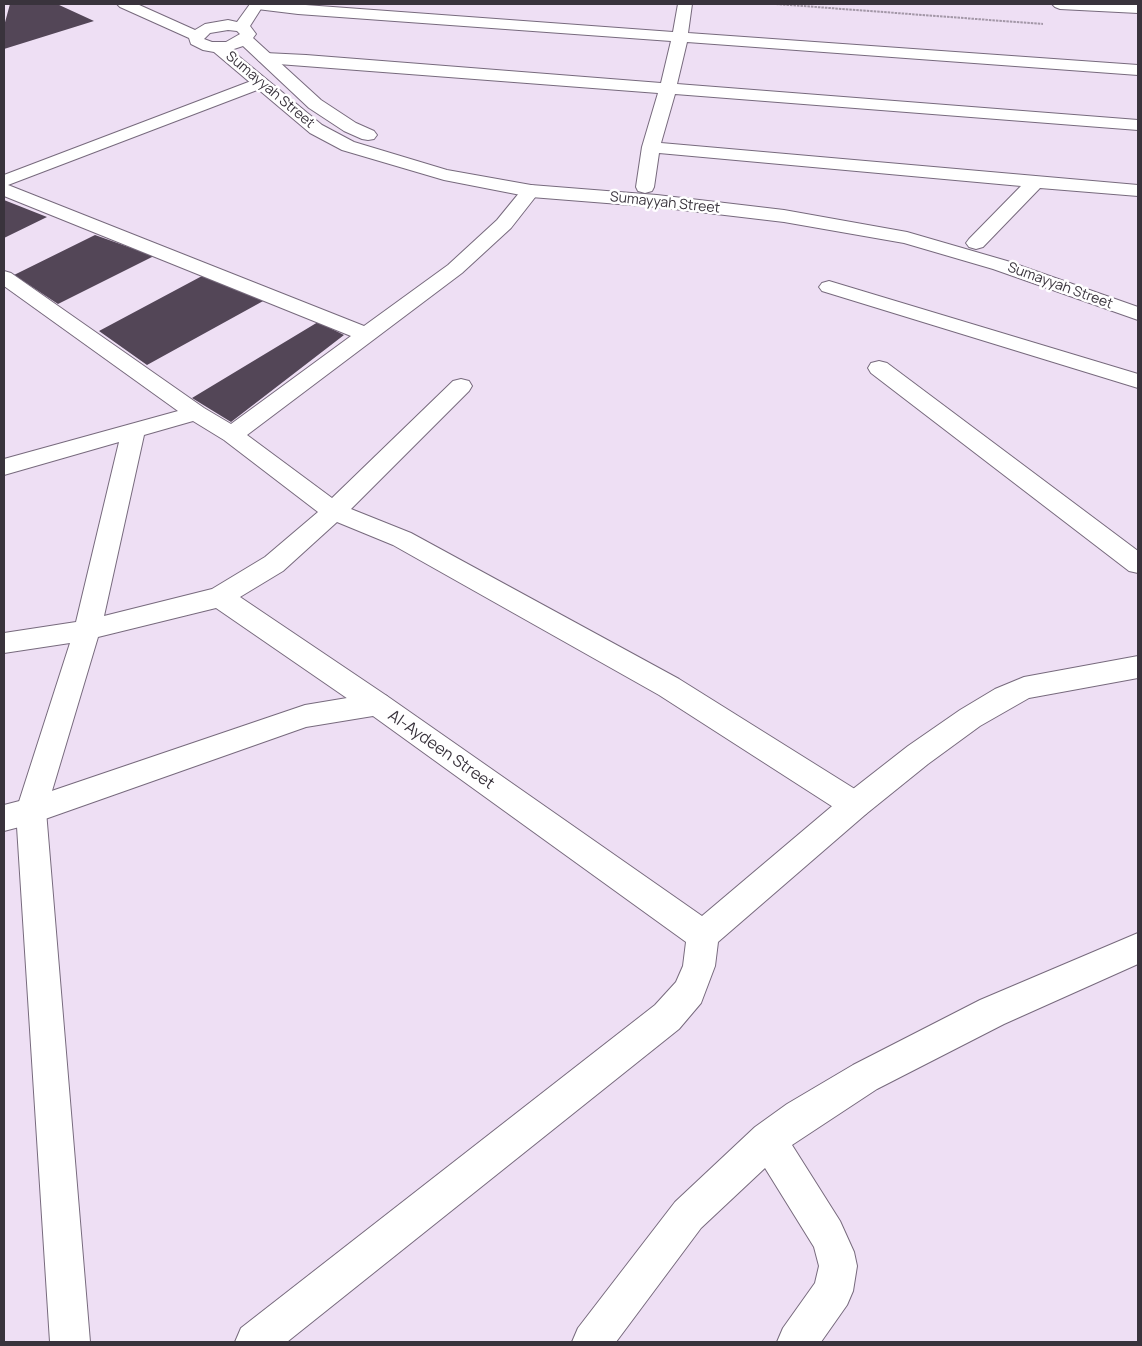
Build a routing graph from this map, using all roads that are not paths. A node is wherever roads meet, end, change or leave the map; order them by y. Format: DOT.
graph roads {
  1 [pos="125,4"];
  2 [pos="257,4"];
  3 [pos="685,4"];
  4 [pos="1060,4"];
  5 [pos="1138,9"];
  6 [pos="243,33"];
  7 [pos="196,36"];
  8 [pos="680,37"];
  9 [pos="218,47"];
  10 [pos="265,58"];
  11 [pos="1138,70"];
  12 [pos="259,83"];
  13 [pos="668,88"];
  14 [pos="1138,126"];
  15 [pos="651,147"];
  16 [pos="4,181"];
  17 [pos="1044,182"];
  18 [pos="646,187"];
  19 [pos="4,190"];
  20 [pos="531,191"];
  21 [pos="1138,191"];
  22 [pos="1130,208"];
  23 [pos="976,243"];
  24 [pos="4,277"];
  25 [pos="829,287"];
  26 [pos="1138,301"];
  27 [pos="1138,314"];
  28 [pos="367,335"];
  29 [pos="879,368"];
  30 [pos="1138,381"];
  31 [pos="461,386"];
  32 [pos="196,413"];
  33 [pos="134,429"];
  34 [pos="232,435"];
  35 [pos="4,467"];
  36 [pos="334,511"];
  37 [pos="1138,564"];
  38 [pos="220,597"];
  39 [pos="87,630"];
  40 [pos="4,643"];
  41 [pos="1138,667"];
  42 [pos="377,704"];
  43 [pos="855,805"];
  44 [pos="18,815"];
  45 [pos="703,935"];
  46 [pos="1138,948"];
  47 [pos="768,1140"];
  48 [pos="70,1342"];
  49 [pos="255,1342"];
  50 [pos="592,1342"];
  51 [pos="797,1342"];
  1 -- 7 [label="street, Sumayyah Street"];
  2 -- 6 [label="street, Sumayyah Street"];
  2 -- 8 [label="street"];
  3 -- 8 [label="street"];
  4 -- 5 [label="street"];
  6 -- 7 [label="street"];
  6 -- 9 [label="street"];
  6 -- 10 [label="street, Sumayyah Street"];
  7 -- 9 [label="street, Sumayyah Street"];
  8 -- 11 [label="street"];
  8 -- 13 [label="street"];
  9 -- 12 [label="street, Sumayyah Street"];
  10 -- 13 [label="street"];
  10 -- 18 [label="street, Sumayyah Street"];
  12 -- 16 [label="street"];
  12 -- 20 [label="street, Sumayyah Street"];
  13 -- 14 [label="street"];
  13 -- 15 [label="street"];
  15 -- 17 [label="street"];
  15 -- 18 [label="street"];
  17 -- 21 [label="street"];
  17 -- 22 [label="street"];
  17 -- 23 [label="street"];
  18 -- 23 [label="street, Sumayyah Street"];
  19 -- 28 [label="street"];
  20 -- 27 [label="street, Sumayyah Street"];
  20 -- 28 [label="street"];
  23 -- 26 [label="street, Sumayyah Street"];
  24 -- 32 [label="street"];
  25 -- 30 [label="street"];
  28 -- 34 [label="street"];
  29 -- 37 [label="street"];
  31 -- 36 [label="street"];
  32 -- 33 [label="street"];
  32 -- 34 [label="street"];
  33 -- 35 [label="street"];
  33 -- 39 [label="street"];
  34 -- 36 [label="street"];
  36 -- 38 [label="street"];
  36 -- 43 [label="street"];
  38 -- 39 [label="street"];
  38 -- 42 [label="street"];
  39 -- 40 [label="street"];
  39 -- 44 [label="street"];
  41 -- 43 [label="street"];
  42 -- 44 [label="street, Al-Aydeen Street"];
  42 -- 45 [label="street, Al-Aydeen Street"];
  43 -- 45 [label="street"];
  44 -- 48 [label="street"];
  45 -- 49 [label="street"];
  46 -- 47 [label="street"];
  47 -- 50 [label="street"];
  47 -- 51 [label="street"];
}
